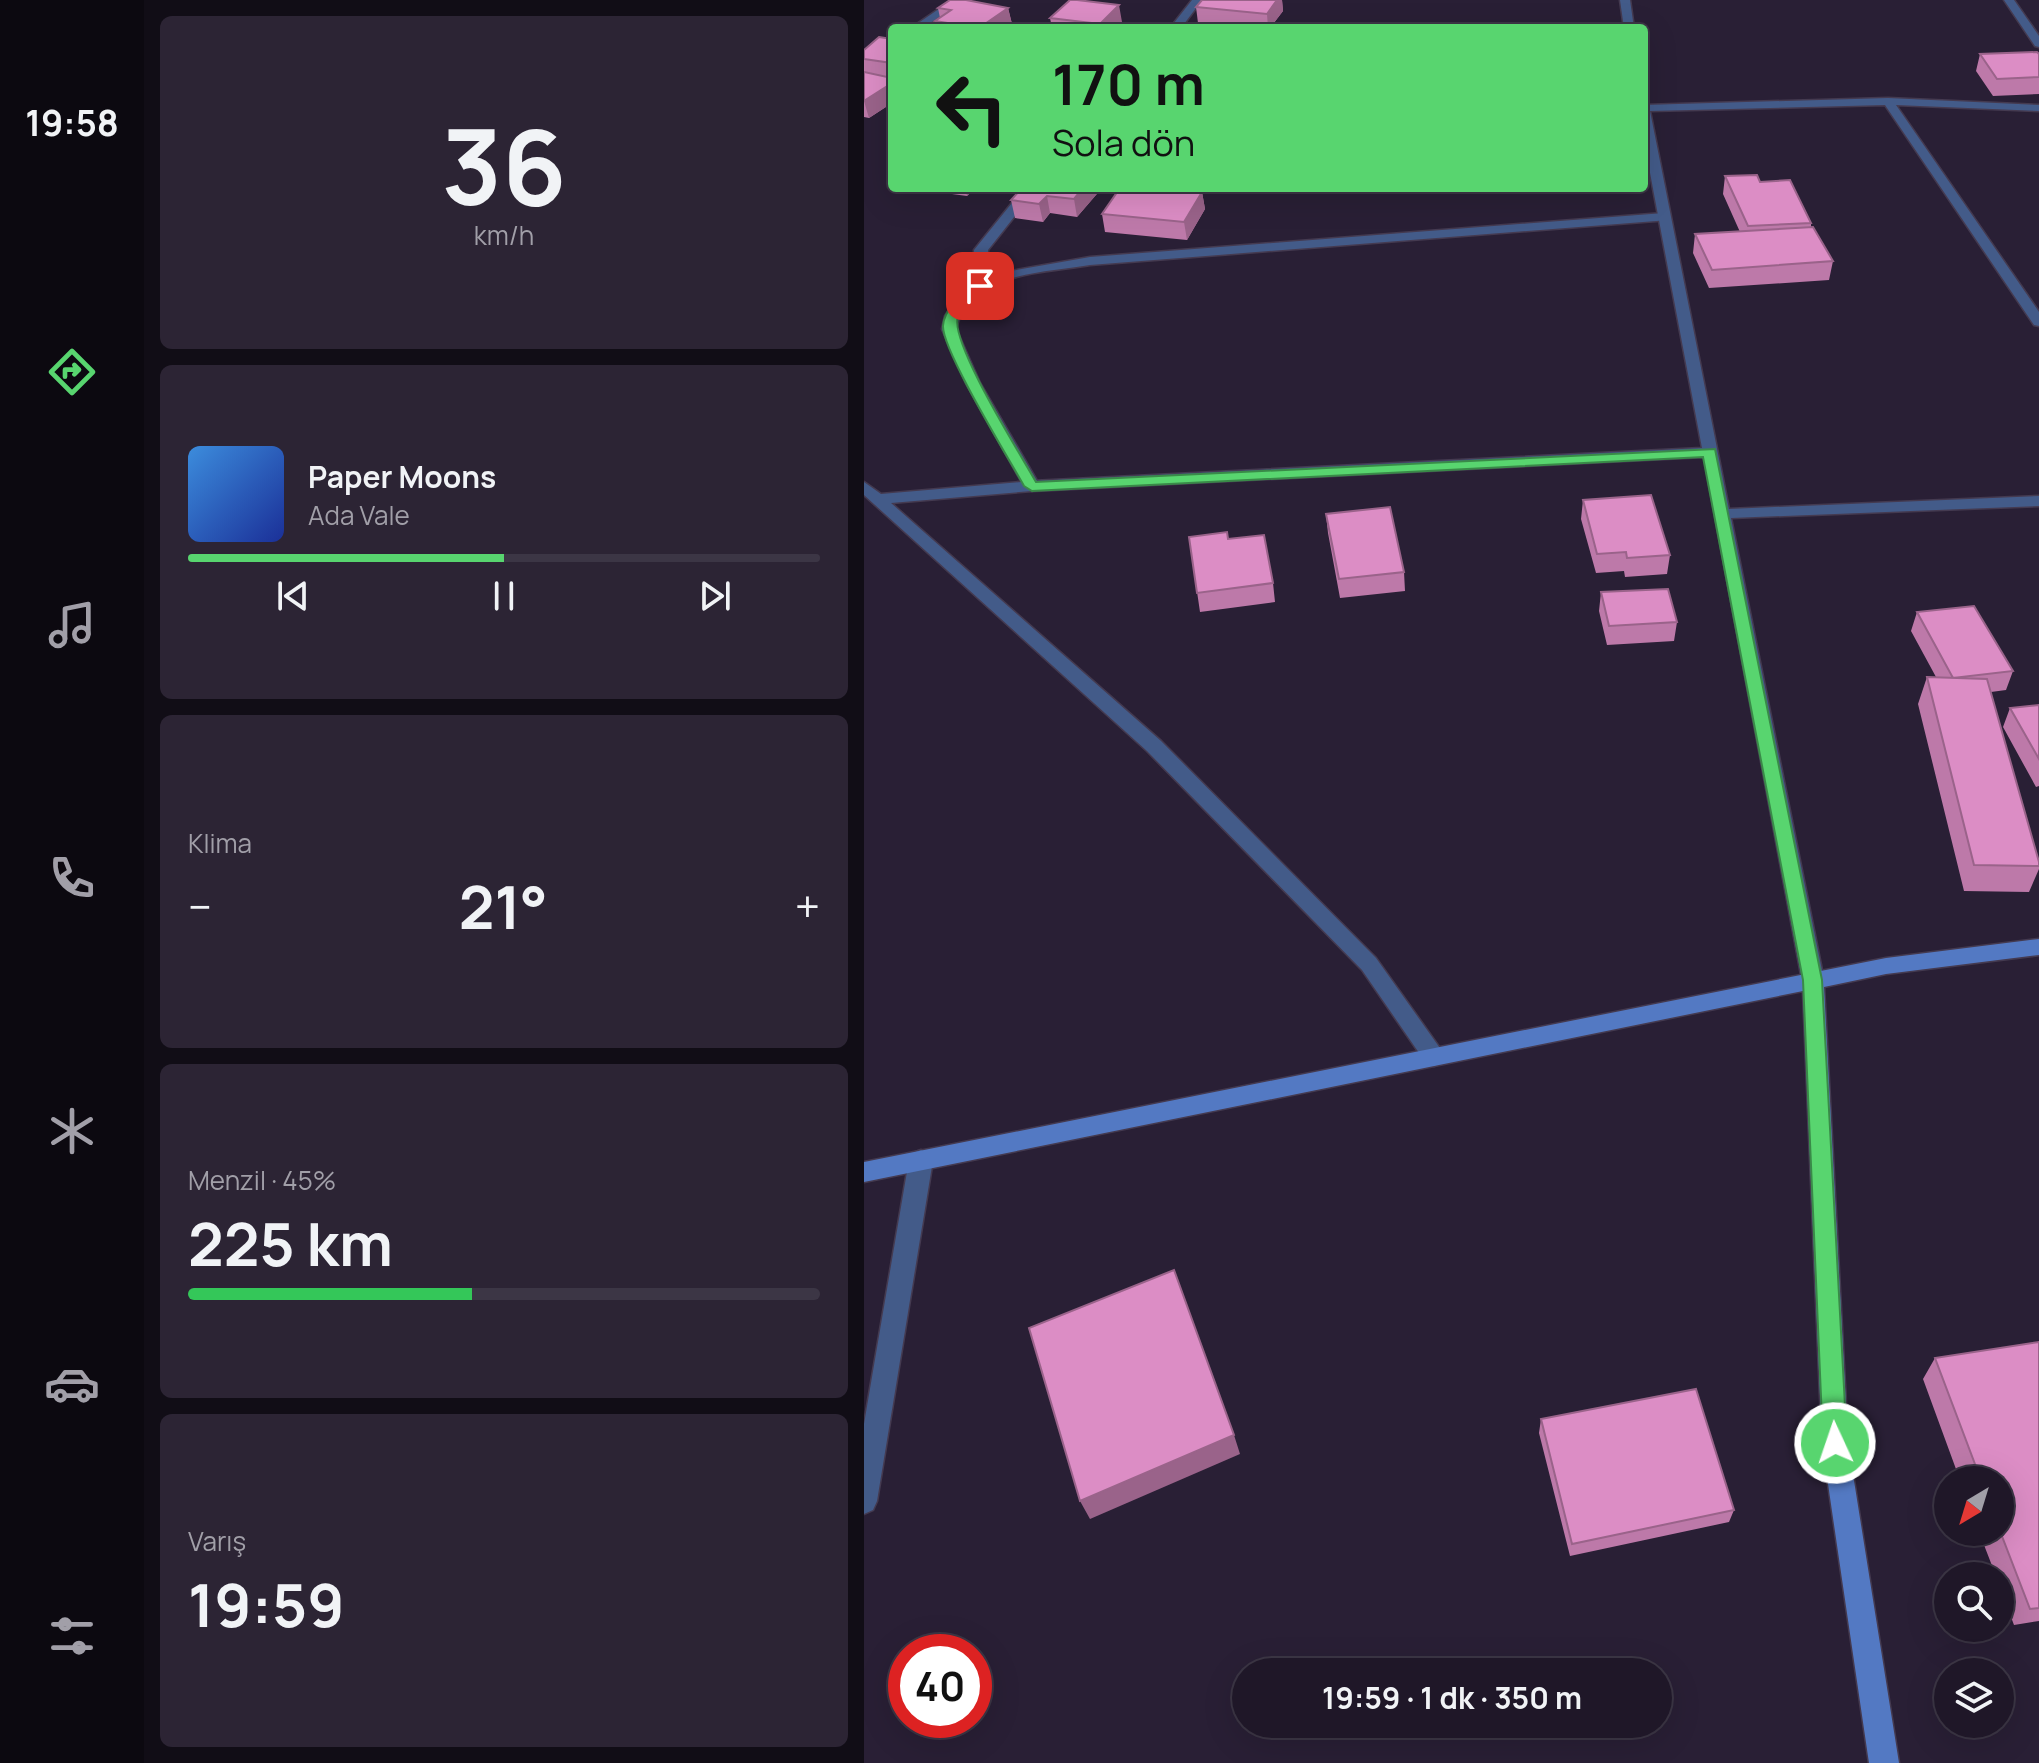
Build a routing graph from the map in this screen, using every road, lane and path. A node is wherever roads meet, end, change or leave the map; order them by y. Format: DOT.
graph roads {
  1 [pos="959,0"];
  2 [pos="1197,0"];
  3 [pos="1625,0"];
  4 [pos="2009,0"];
  5 [pos="922,24"];
  6 [pos="1178,24"];
  7 [pos="1628,24"];
  8 [pos="2039,44"];
  9 [pos="1888,101"];
  10 [pos="2039,108"];
  11 [pos="1648,109"];
  12 [pos="1648,131"];
  13 [pos="1028,192"];
  14 [pos="1664,217"];
  15 [pos="980,286"];
  16 [pos="2039,322"];
  17 [pos="1710,452"];
  18 [pos="1032,486"];
  19 [pos="871,493"];
  20 [pos="2039,501"];
  21 [pos="1721,514"];
  22 [pos="2039,947"];
  23 [pos="1813,980"];
  24 [pos="1434,1057"];
  25 [pos="921,1160"];
  26 [pos="864,1172"];
  27 [pos="864,1501"];
  28 [pos="1884,1763"];
  1 -- 5 [label="street"];
  2 -- 6 [label="street"];
  3 -- 7 [label="street"];
  4 -- 8 [label="street"];
  9 -- 10 [label="street"];
  9 -- 11 [label="street"];
  9 -- 16 [label="street"];
  12 -- 14 [label="street"];
  13 -- 15 [label="street"];
  14 -- 15 [label="street"];
  14 -- 17 [label="street"];
  15 -- 18 [label="street"];
  17 -- 18 [label="street"];
  17 -- 21 [label="street"];
  18 -- 19 [label="street"];
  19 -- 24 [label="street"];
  20 -- 21 [label="street"];
  21 -- 23 [label="street"];
  22 -- 23 [label="main road"];
  23 -- 24 [label="main road"];
  23 -- 28 [label="main road"];
  24 -- 25 [label="main road"];
  25 -- 26 [label="main road"];
  25 -- 27 [label="street"];
}
